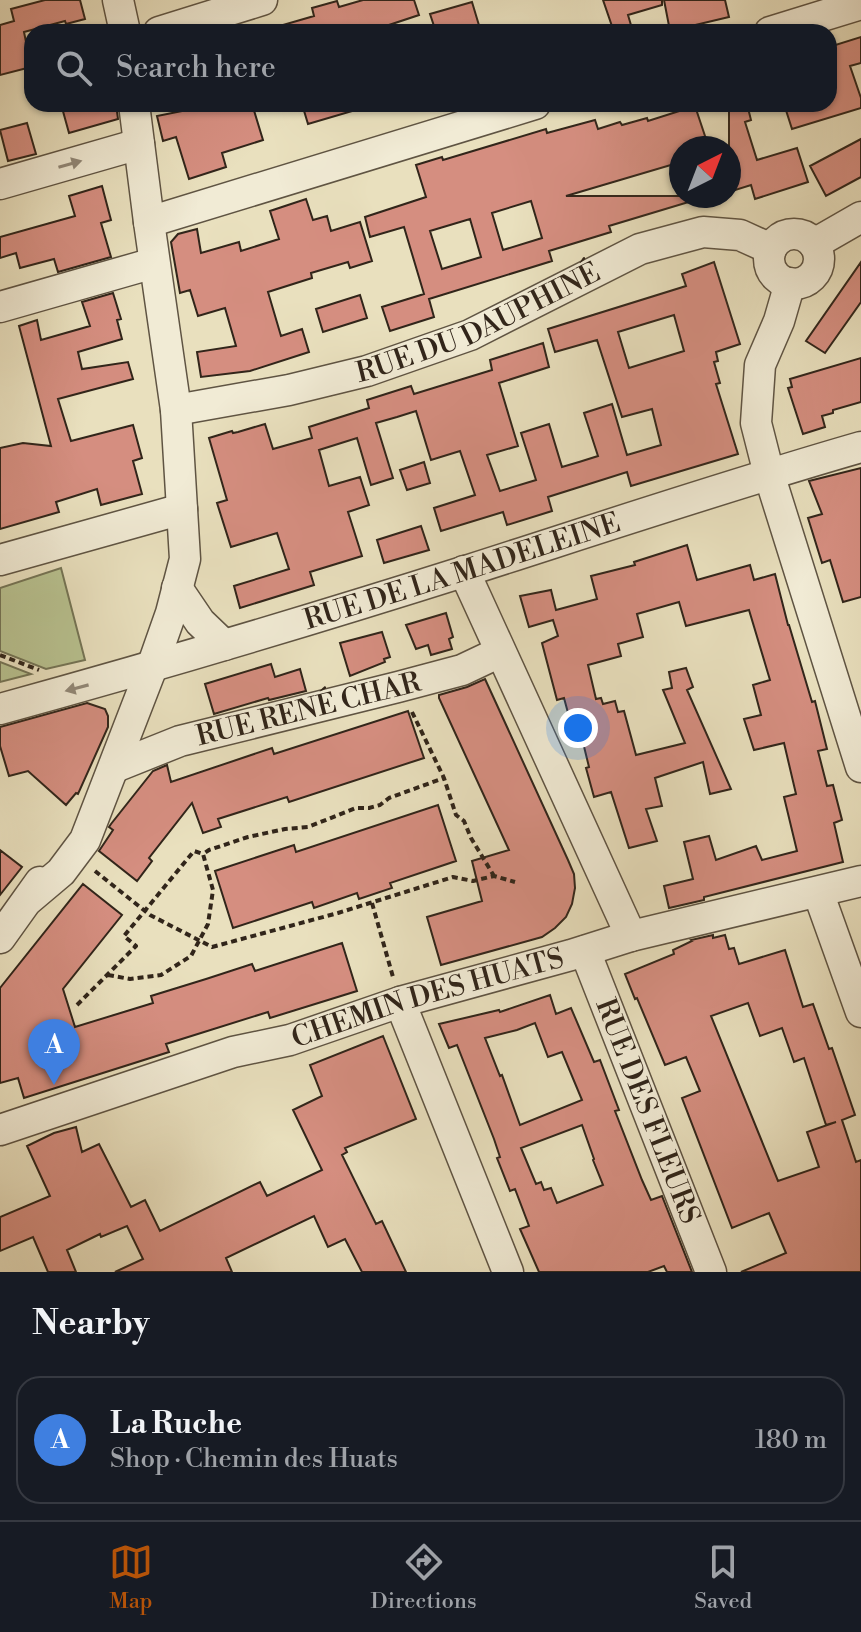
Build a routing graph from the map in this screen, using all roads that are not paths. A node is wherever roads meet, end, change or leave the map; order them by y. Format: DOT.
graph roads {
  1 [pos="118,0"];
  2 [pos="262,0"];
  3 [pos="861,4"];
  4 [pos="123,24"];
  5 [pos="185,24"];
  6 [pos="796,24"];
  7 [pos="135,112"];
  8 [pos="509,112"];
  9 [pos="139,144"];
  10 [pos="0,184"];
  11 [pos="861,217"];
  12 [pos="149,222"];
  13 [pos="814,244"];
  14 [pos="771,249"];
  15 [pos="154,263"];
  16 [pos="790,283"];
  17 [pos="0,307"];
  18 [pos="176,410"];
  19 [pos="861,447"];
  20 [pos="769,474"];
  21 [pos="182,509"];
  22 [pos="0,560"];
  23 [pos="464,571"];
  24 [pos="177,588"];
  25 [pos="224,645"];
  26 [pos="500,652"];
  27 [pos="152,667"];
  28 [pos="0,709"];
  29 [pos="115,767"];
  30 [pos="861,767"];
  31 [pos="102,795"];
  32 [pos="861,881"];
  33 [pos="818,892"];
  34 [pos="29,899"];
  35 [pos="631,936"];
  36 [pos="0,938"];
  37 [pos="585,951"];
  38 [pos="400,1002"];
  39 [pos="861,1012"];
  40 [pos="0,1130"];
  41 [pos="508,1272"];
  42 [pos="711,1272"];
  1 -- 4 [label="street"];
  2 -- 5 [label="street"];
  3 -- 6 [label="street"];
  7 -- 9 [label="street"];
  8 -- 12 [label="street"];
  10 -- 9 [label="street, one-way"];
  9 -- 12 [label="street"];
  11 -- 13 [label="street"];
  12 -- 15 [label="street"];
  13 -- 14 [label="street"];
  13 -- 16 [label="street"];
  14 -- 16 [label="street"];
  14 -- 18 [label="street, RUE DU DAUPHINÉ"];
  15 -- 17 [label="street"];
  15 -- 18 [label="street"];
  16 -- 20 [label="street"];
  18 -- 21 [label="street"];
  19 -- 20 [label="street, RUE DE LA MADELEINE"];
  20 -- 23 [label="street, RUE DE LA MADELEINE"];
  20 -- 30 [label="street"];
  21 -- 22 [label="street"];
  21 -- 24 [label="street"];
  23 -- 25 [label="street, RUE DE LA MADELEINE"];
  23 -- 26 [label="street"];
  24 -- 25 [label="street"];
  24 -- 27 [label="street"];
  25 -- 27 [label="street, RUE DE LA MADELEINE"];
  26 -- 29 [label="street, RUE RENÉ CHAR"];
  26 -- 35 [label="street"];
  27 -- 28 [label="street, RUE DE LA MADELEINE, one-way"];
  27 -- 29 [label="street"];
  29 -- 31 [label="street"];
  31 -- 34 [label="street"];
  31 -- 34 [label="street"];
  32 -- 33 [label="street, CHEMIN DES HUATS"];
  33 -- 35 [label="street, CHEMIN DES HUATS"];
  33 -- 39 [label="street"];
  34 -- 36 [label="street"];
  35 -- 37 [label="street, CHEMIN DES HUATS"];
  37 -- 38 [label="street, CHEMIN DES HUATS"];
  37 -- 42 [label="street, RUE DES FLEURS"];
  38 -- 40 [label="street, CHEMIN DES HUATS"];
  38 -- 41 [label="street"];
}
